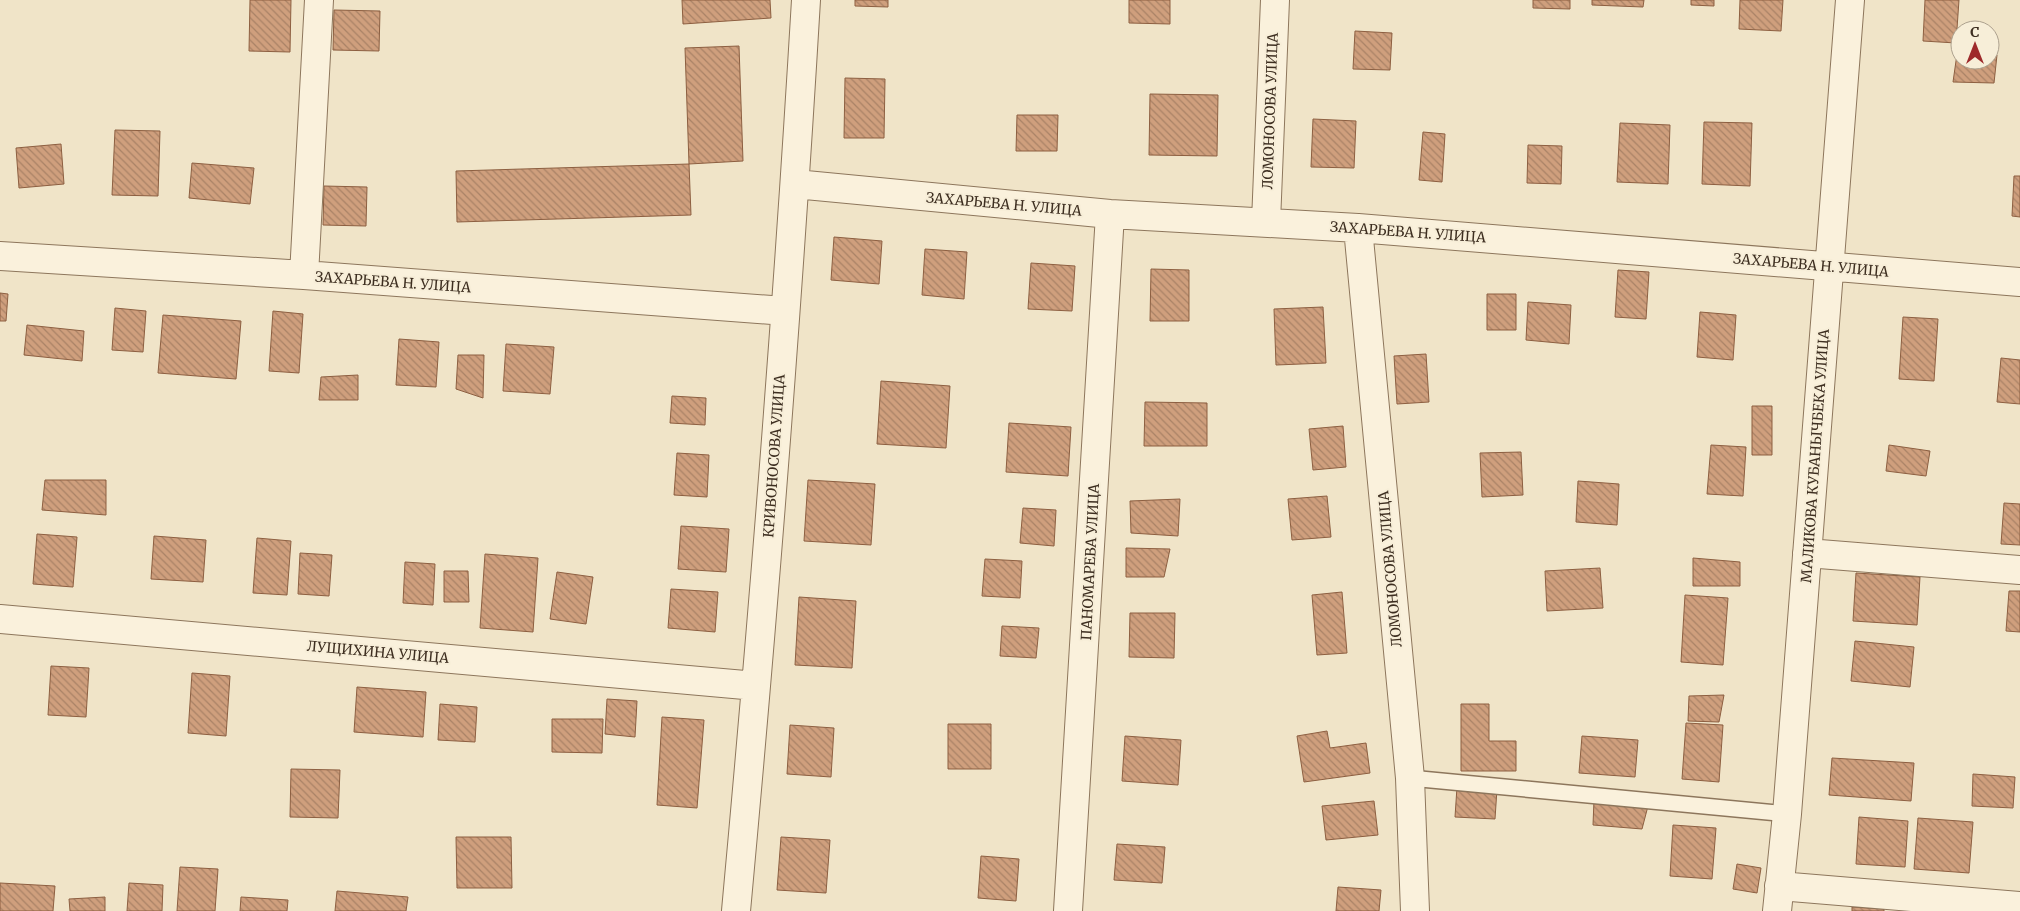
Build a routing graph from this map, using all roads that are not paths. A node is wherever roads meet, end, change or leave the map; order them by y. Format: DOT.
graph roads {
  1 [pos="319,0"];
  2 [pos="806,0"];
  3 [pos="1275,0"];
  4 [pos="1850,0"];
  5 [pos="795,184"];
  6 [pos="1110,214"];
  7 [pos="1266,222"];
  8 [pos="1358,228"];
  9 [pos="0,256"];
  10 [pos="1830,267"];
  11 [pos="304,275"];
  12 [pos="2020,282"];
  13 [pos="785,312"];
  14 [pos="1807,554"];
  15 [pos="2020,570"];
  16 [pos="0,619"];
  17 [pos="756,686"];
  18 [pos="1410,778"];
  19 [pos="1787,814"];
  20 [pos="1778,898"];
  21 [pos="2020,906"];
  22 [pos="736,911"];
  23 [pos="1068,911"];
  24 [pos="1415,911"];
  1 -- 11 [label="street"];
  2 -- 5 [label="street, КРИВОНОСОВА УЛИЦА"];
  3 -- 7 [label="street, ЛОМОНОСОВА УЛИЦА"];
  4 -- 10 [label="street, МАЛИКОВА КУБАНЫЧБЕКА УЛИЦА"];
  5 -- 6 [label="street, ЗАХАРЬЕВА Н. УЛИЦА"];
  5 -- 13 [label="street, КРИВОНОСОВА УЛИЦА"];
  6 -- 7 [label="street, ЗАХАРЬЕВА Н. УЛИЦА"];
  6 -- 23 [label="street, ПАНОМАРЕВА УЛИЦА"];
  7 -- 8 [label="street, ЗАХАРЬЕВА Н. УЛИЦА"];
  8 -- 10 [label="street, ЗАХАРЬЕВА Н. УЛИЦА"];
  8 -- 18 [label="street, ЛОМОНОСОВА УЛИЦА"];
  9 -- 11 [label="street, ЗАХАРЬЕВА Н. УЛИЦА"];
  10 -- 12 [label="street, ЗАХАРЬЕВА Н. УЛИЦА"];
  10 -- 14 [label="street, МАЛИКОВА КУБАНЫЧБЕКА УЛИЦА"];
  11 -- 13 [label="street, ЗАХАРЬЕВА Н. УЛИЦА"];
  13 -- 17 [label="street, КРИВОНОСОВА УЛИЦА"];
  14 -- 15 [label="street"];
  14 -- 19 [label="street, МАЛИКОВА КУБАНЫЧБЕКА УЛИЦА"];
  16 -- 17 [label="street, ЛУЩИХИНА УЛИЦА"];
  17 -- 22 [label="street, КРИВОНОСОВА УЛИЦА"];
  18 -- 19 [label="lane"];
  18 -- 24 [label="street, ЛОМОНОСОВА УЛИЦА"];
  19 -- 20 [label="street, МАЛИКОВА КУБАНЫЧБЕКА УЛИЦА"];
  20 -- 21 [label="street"];
}
